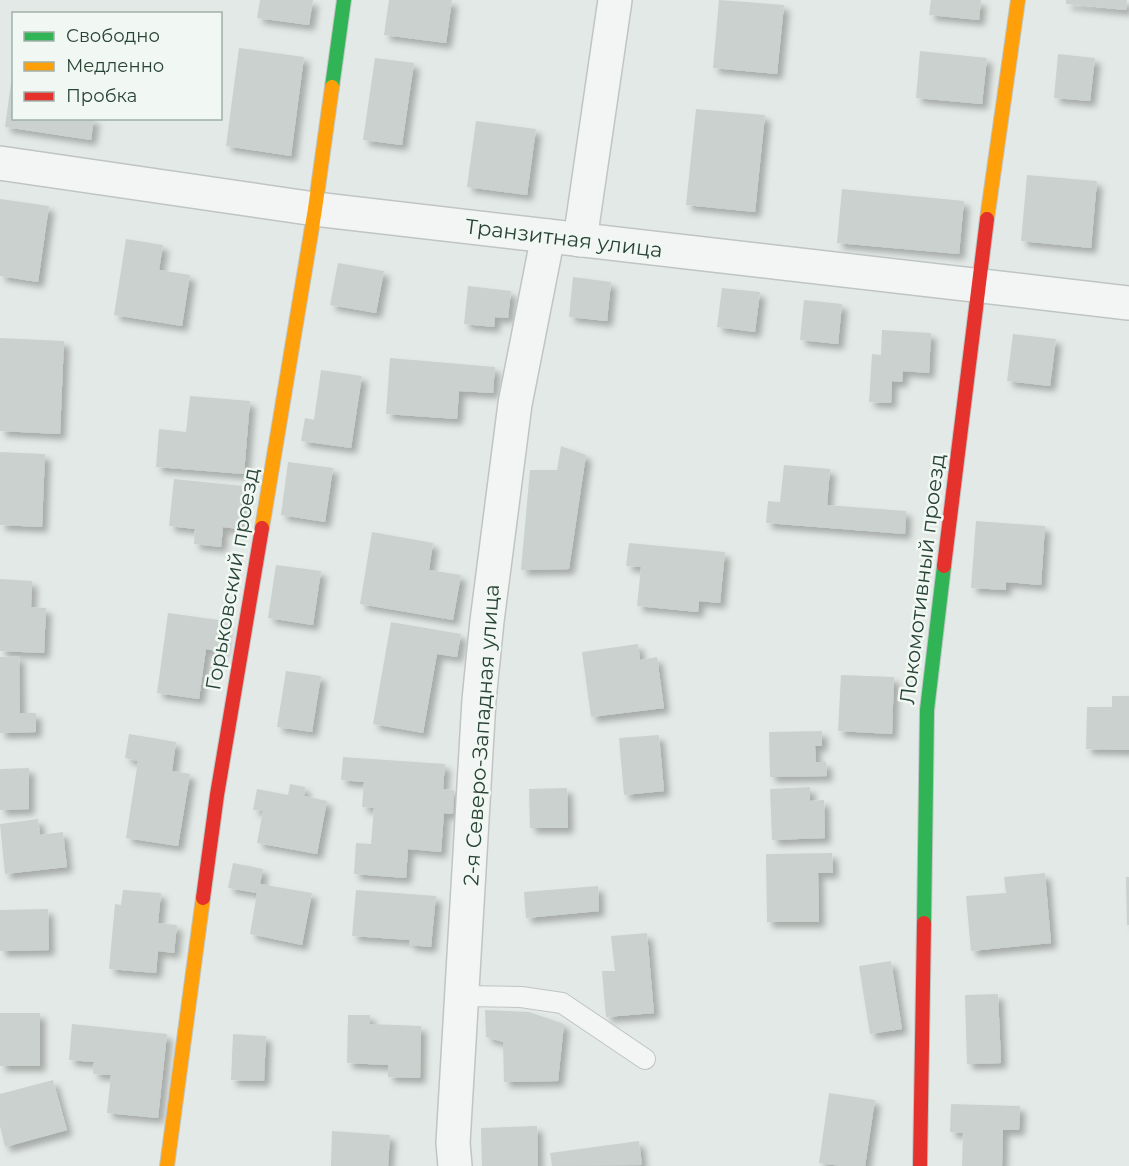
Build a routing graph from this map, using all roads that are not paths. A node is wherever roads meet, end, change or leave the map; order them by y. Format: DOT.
graph roads {
  1 [pos="344,0"];
  2 [pos="615,0"];
  3 [pos="1018,0"];
  4 [pos="0,163"];
  5 [pos="315,209"];
  6 [pos="564,238"];
  7 [pos="977,286"];
  8 [pos="1129,303"];
  9 [pos="463,996"];
  10 [pos="645,1059"];
  11 [pos="167,1166"];
  12 [pos="455,1166"];
  13 [pos="920,1166"];
  1 -- 5 [label="street, Горьковский проезд"];
  2 -- 6 [label="street, 2-я Северо-Западная улица"];
  3 -- 7 [label="street, Локомотивный проезд"];
  4 -- 5 [label="street, Транзитная улица"];
  5 -- 6 [label="street, Транзитная улица"];
  5 -- 11 [label="street, Горьковский проезд"];
  6 -- 7 [label="street, Транзитная улица"];
  6 -- 9 [label="street, 2-я Северо-Западная улица"];
  7 -- 8 [label="street, Транзитная улица"];
  7 -- 13 [label="street, Локомотивный проезд"];
  9 -- 10 [label="lane"];
  9 -- 12 [label="street, 2-я Северо-Западная улица"];
}
